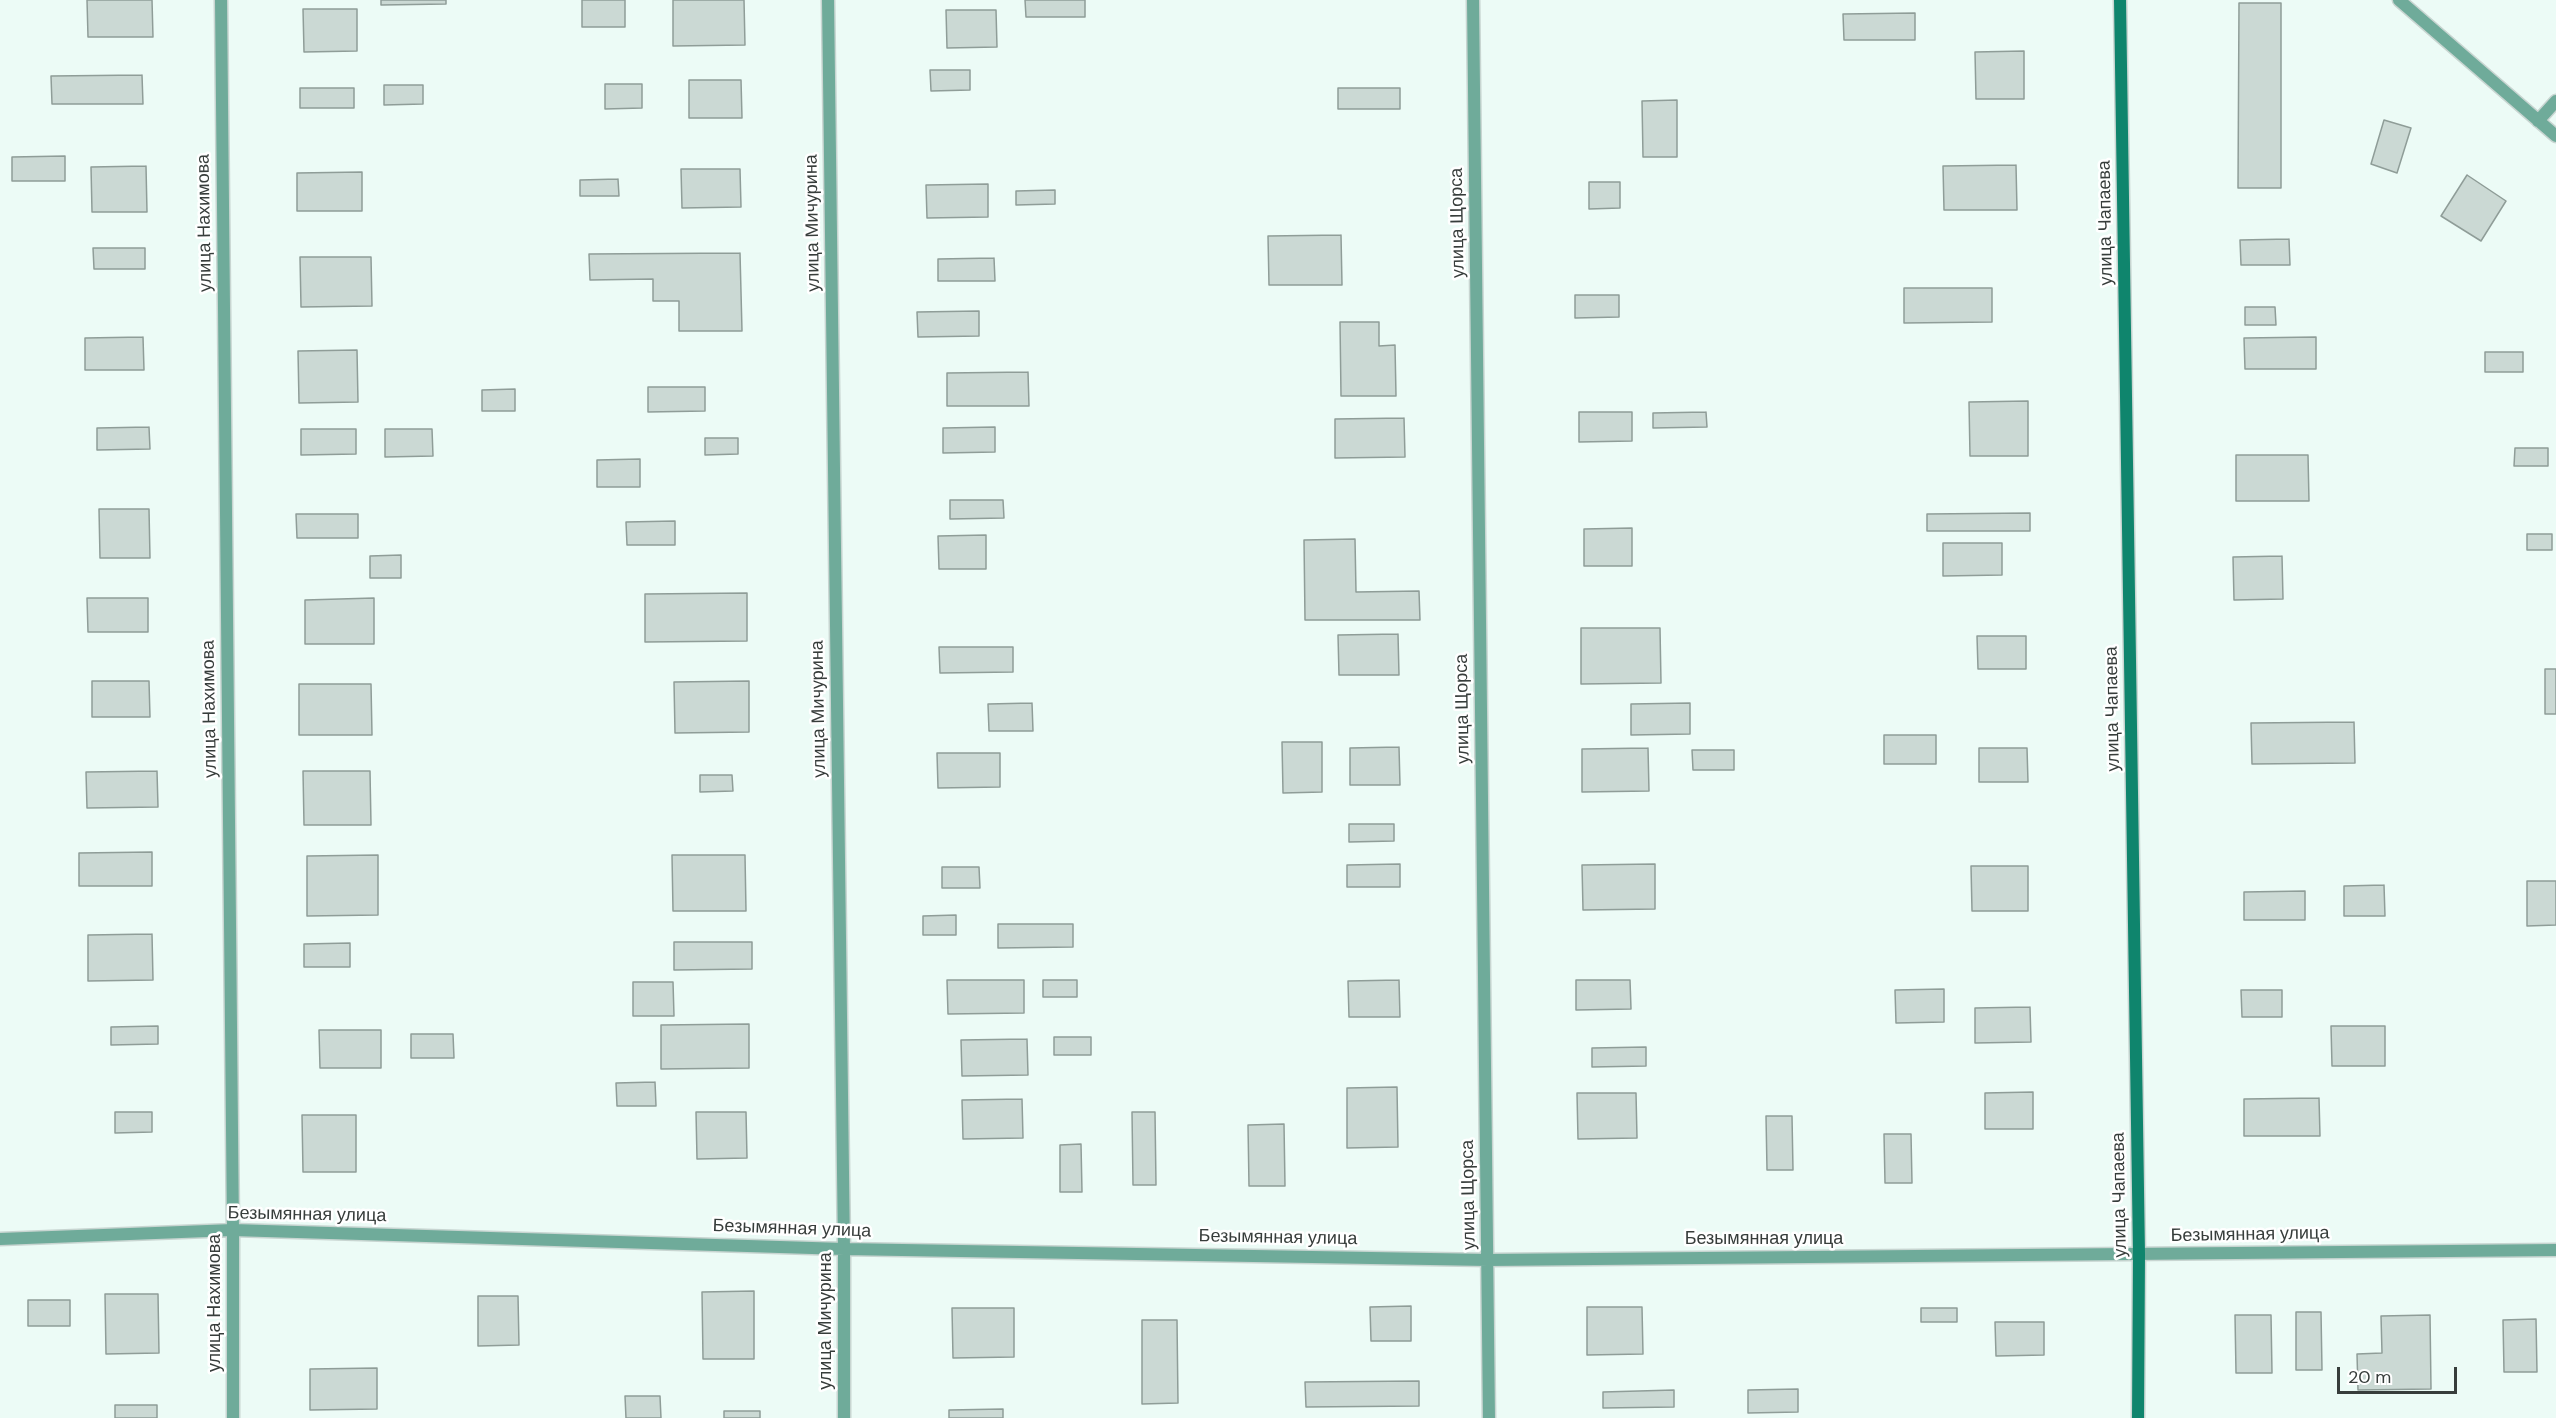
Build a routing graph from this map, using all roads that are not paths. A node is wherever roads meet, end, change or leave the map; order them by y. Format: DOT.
graph roads {
  1 [pos="221,0"];
  2 [pos="828,0"];
  3 [pos="1473,0"];
  4 [pos="2120,0"];
  5 [pos="2399,0"];
  6 [pos="2556,101"];
  7 [pos="2538,121"];
  8 [pos="2556,136"];
  9 [pos="234,1230"];
  10 [pos="0,1239"];
  11 [pos="844,1249"];
  12 [pos="2556,1250"];
  13 [pos="2139,1254"];
  14 [pos="1488,1260"];
  15 [pos="233,1418"];
  16 [pos="844,1418"];
  17 [pos="1489,1418"];
  18 [pos="2138,1418"];
  1 -- 9 [label="street, улица Нахимова"];
  2 -- 11 [label="street, улица Мичурина"];
  3 -- 14 [label="street, улица Щорса"];
  4 -- 13 [label="main road, улица Чапаева"];
  5 -- 7 [label="street"];
  6 -- 7 [label="street"];
  7 -- 8 [label="street"];
  9 -- 10 [label="street, Безымянная улица"];
  9 -- 11 [label="street, Безымянная улица"];
  9 -- 15 [label="street, улица Нахимова"];
  11 -- 14 [label="street, Безымянная улица"];
  11 -- 16 [label="street, улица Мичурина"];
  12 -- 13 [label="street, Безымянная улица"];
  13 -- 14 [label="street, Безымянная улица"];
  13 -- 18 [label="main road, улица Чапаева"];
  14 -- 17 [label="street, улица Щорса"];
}
